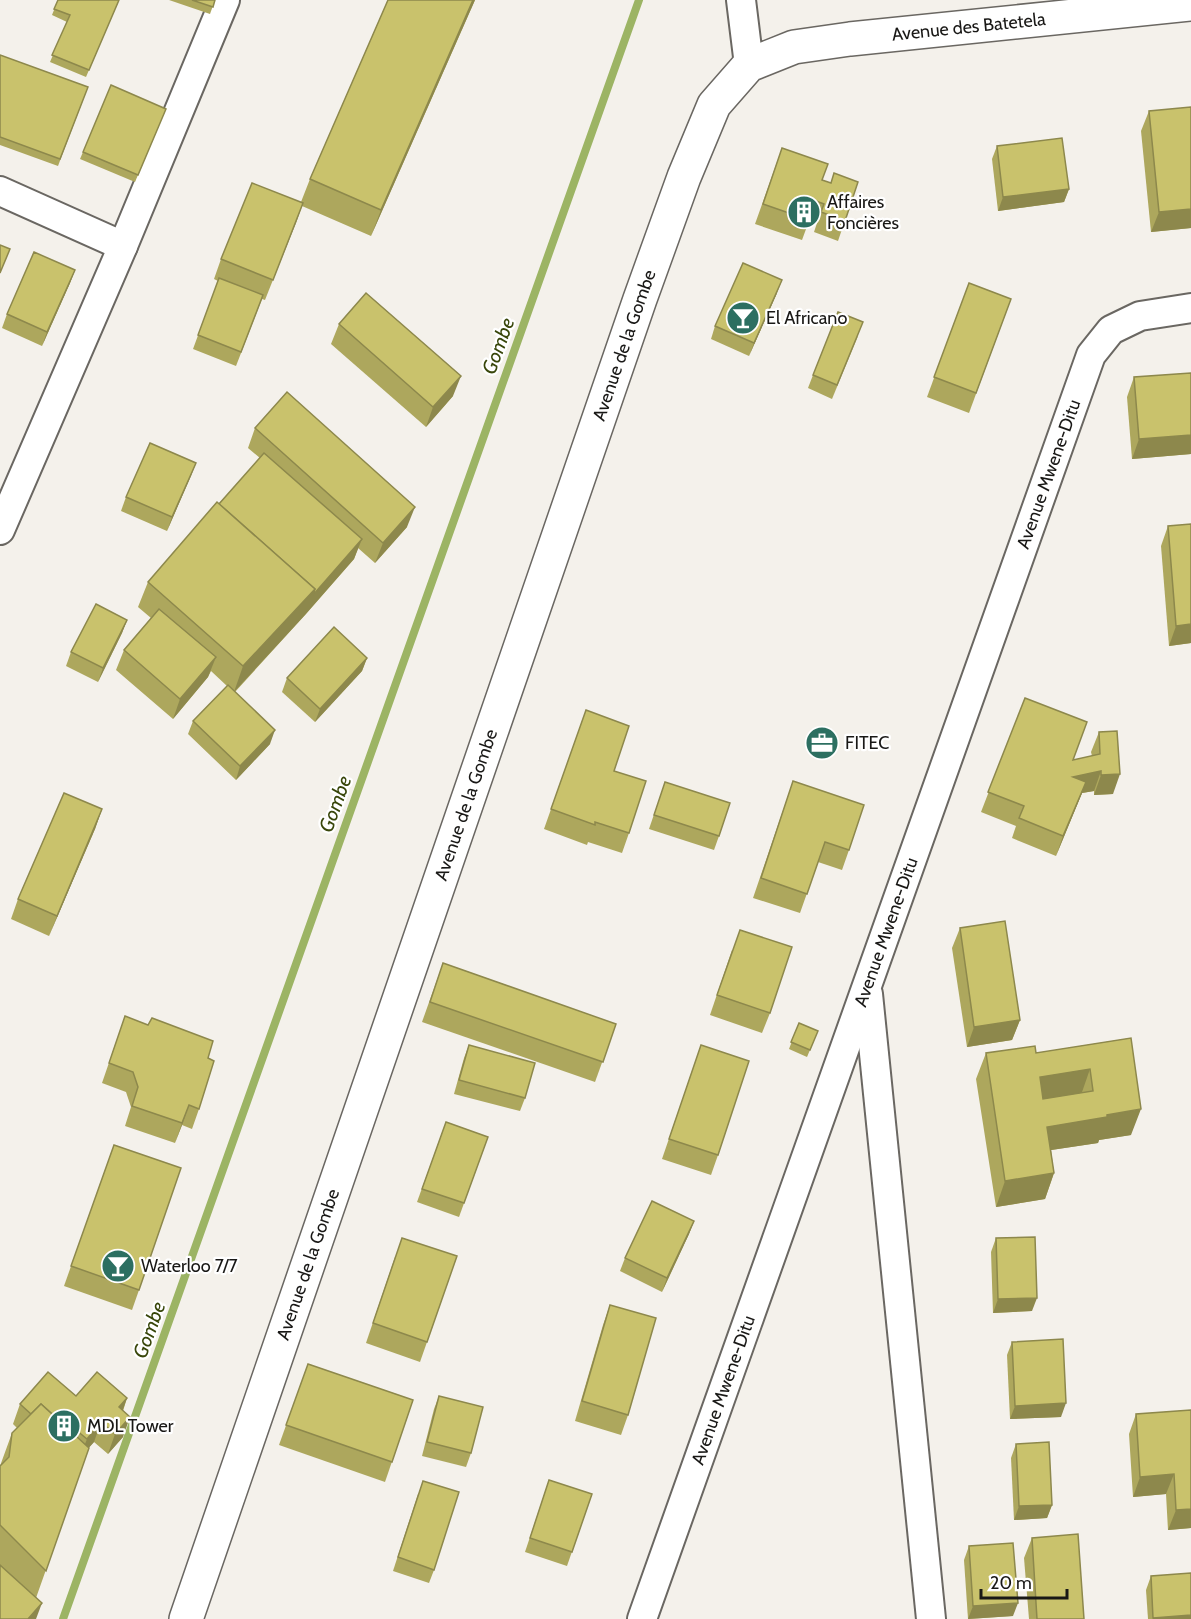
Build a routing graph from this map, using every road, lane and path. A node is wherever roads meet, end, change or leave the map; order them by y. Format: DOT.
graph roads {
  1 [pos="225,0"];
  2 [pos="741,0"];
  3 [pos="1191,4"];
  4 [pos="749,65"];
  5 [pos="0,191"];
  6 [pos="123,246"];
  7 [pos="1191,308"];
  8 [pos="0,530"];
  9 [pos="868,986"];
  10 [pos="186,1619"];
  11 [pos="642,1619"];
  12 [pos="931,1619"];
  1 -- 6 [label="street"];
  2 -- 4 [label="street"];
  3 -- 4 [label="street, Avenue des Batetela"];
  4 -- 10 [label="street, Avenue de la Gombe"];
  5 -- 6 [label="street"];
  6 -- 8 [label="street"];
  7 -- 9 [label="street, Avenue Mwene-Ditu"];
  9 -- 11 [label="street, Avenue Mwene-Ditu"];
  9 -- 12 [label="street"];
}
